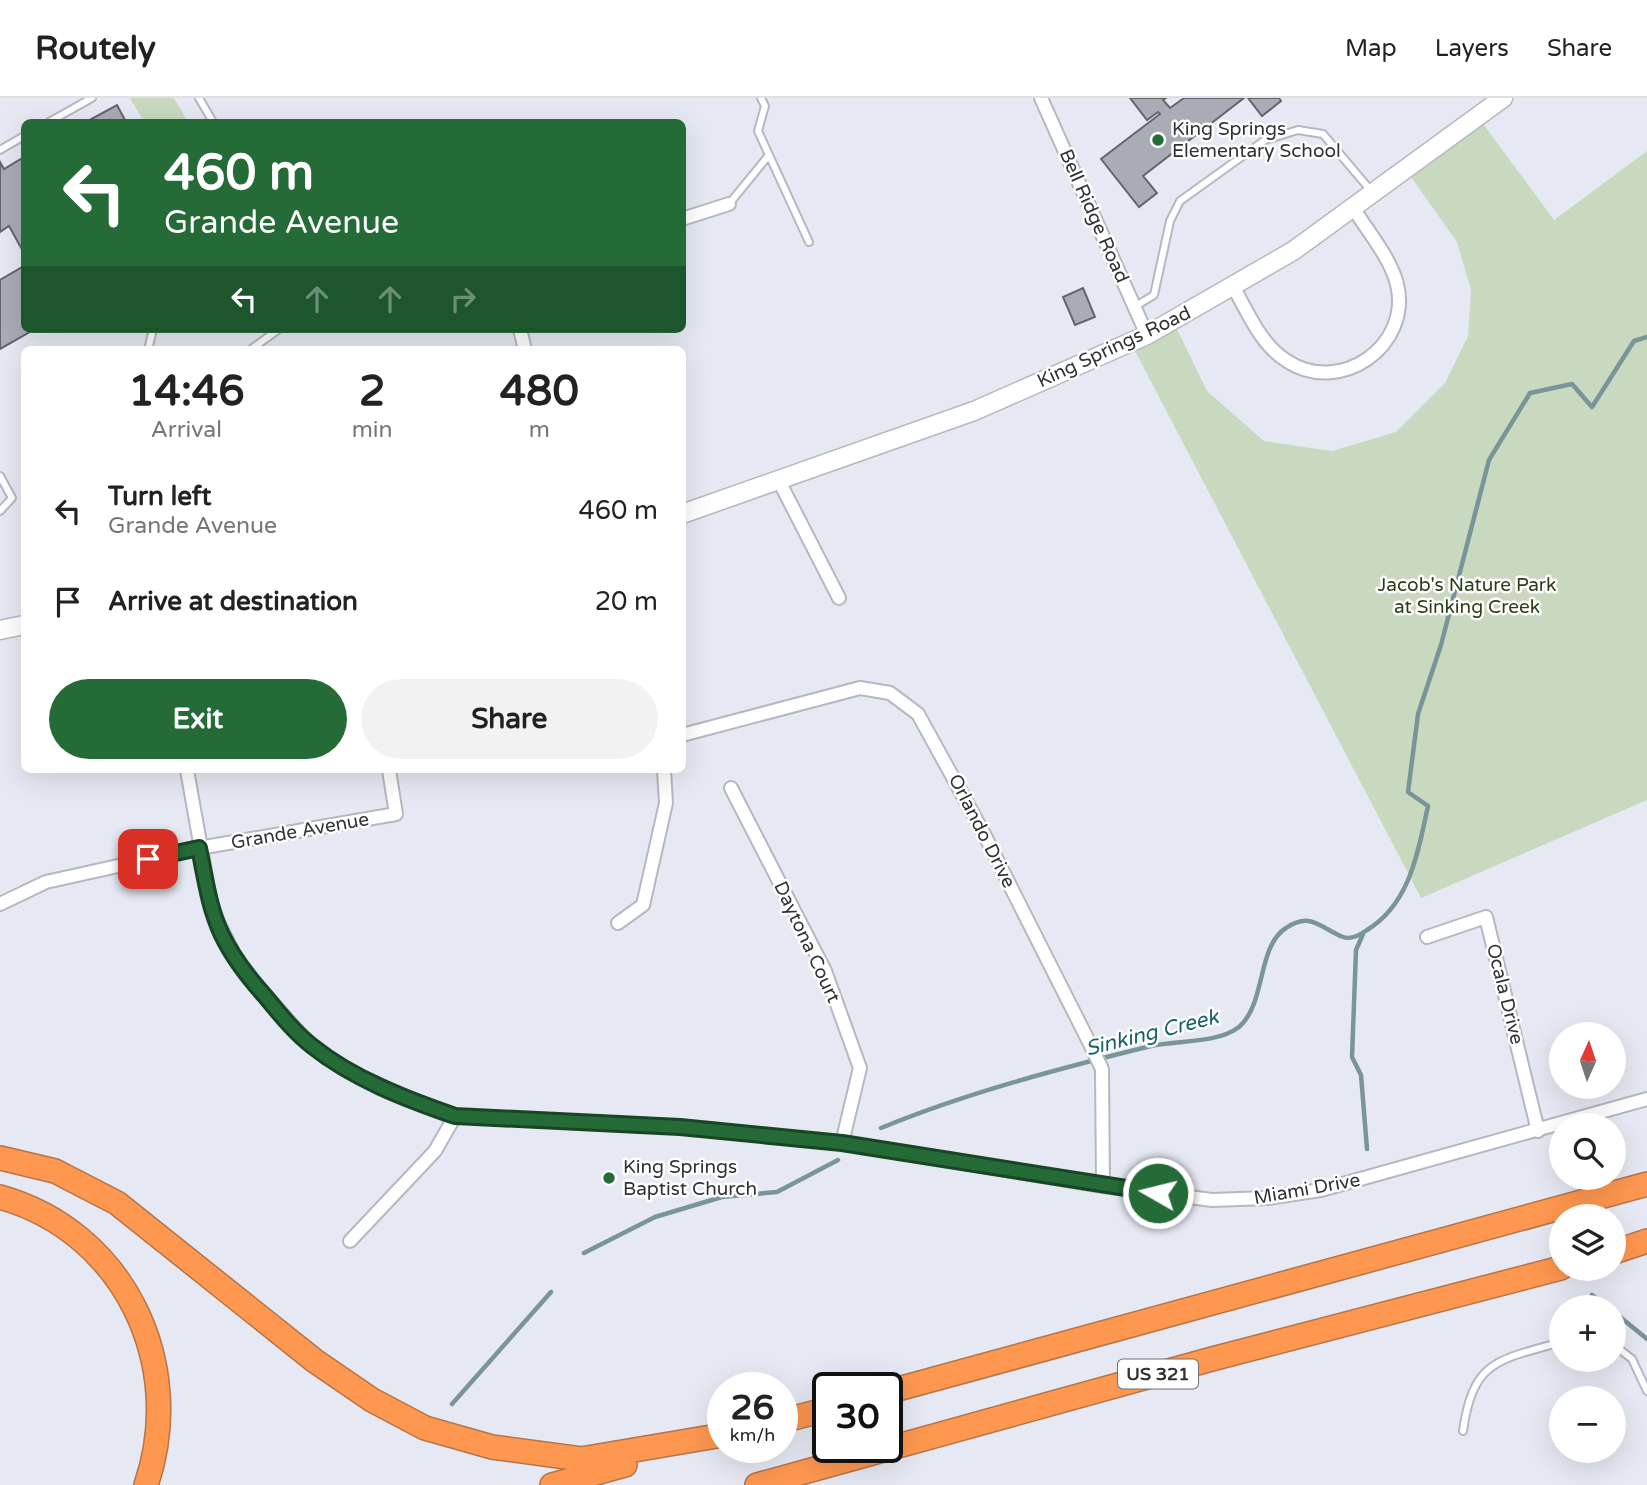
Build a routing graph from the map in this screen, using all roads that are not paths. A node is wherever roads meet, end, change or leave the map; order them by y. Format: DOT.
graph roads {
  1 [pos="92,98"];
  2 [pos="200,98"];
  3 [pos="761,98"];
  4 [pos="1041,98"];
  5 [pos="1503,98"];
  6 [pos="54,119"];
  7 [pos="211,119"];
  8 [pos="21,138"];
  9 [pos="0,150"];
  10 [pos="769,155"];
  11 [pos="1374,194"];
  12 [pos="729,204"];
  13 [pos="1354,209"];
  14 [pos="686,218"];
  15 [pos="808,242"];
  16 [pos="1234,288"];
  17 [pos="1134,307"];
  18 [pos="273,333"];
  19 [pos="1147,335"];
  20 [pos="256,346"];
  21 [pos="0,476"];
  22 [pos="778,479"];
  23 [pos="0,510"];
  24 [pos="686,513"];
  25 [pos="839,598"];
  26 [pos="21,626"];
  27 [pos="0,629"];
  28 [pos="686,734"];
  29 [pos="187,773"];
  30 [pos="389,773"];
  31 [pos="664,773"];
  32 [pos="731,788"];
  33 [pos="199,848"];
  34 [pos="0,904"];
  35 [pos="618,923"];
  36 [pos="1427,937"];
  37 [pos="1647,1099"];
  38 [pos="455,1116"];
  39 [pos="1538,1131"];
  40 [pos="842,1143"];
  41 [pos="0,1158"];
  42 [pos="1647,1184"];
  43 [pos="1103,1186"];
  44 [pos="0,1197"];
  45 [pos="350,1241"];
  46 [pos="1647,1241"];
  47 [pos="1626,1248"];
  48 [pos="1549,1271"];
  49 [pos="1549,1346"];
  50 [pos="1626,1354"];
  51 [pos="903,1388"];
  52 [pos="1647,1391"];
  53 [pos="1463,1431"];
  54 [pos="707,1439"];
  55 [pos="707,1441"];
  56 [pos="765,1483"];
  57 [pos="146,1485"];
  58 [pos="552,1485"];
  1 -- 6 [label="lane"];
  2 -- 7 [label="lane"];
  3 -- 10 [label="lane"];
  4 -- 17 [label="street, Bell Ridge Road"];
  5 -- 11 [label="street, King Springs Road"];
  8 -- 9 [label="lane"];
  10 -- 12 [label="lane"];
  10 -- 15 [label="lane"];
  11 -- 13 [label="street, King Springs Road"];
  11 -- 17 [label="lane"];
  12 -- 14 [label="street"];
  13 -- 16 [label="street, King Springs Road"];
  13 -- 16 [label="street"];
  16 -- 19 [label="street, King Springs Road"];
  17 -- 19 [label="street, Bell Ridge Road"];
  18 -- 20 [label="lane"];
  19 -- 22 [label="street, King Springs Road"];
  21 -- 23 [label="lane"];
  22 -- 24 [label="street, King Springs Road"];
  22 -- 25 [label="street"];
  26 -- 27 [label="street"];
  28 -- 43 [label="street, Orlando Drive"];
  29 -- 33 [label="street, Miami Drive"];
  30 -- 33 [label="street, Grande Avenue"];
  31 -- 35 [label="street"];
  32 -- 40 [label="street, Daytona Court"];
  33 -- 34 [label="street, Grande Avenue"];
  33 -- 38 [label="street, Miami Drive"];
  36 -- 39 [label="street, Ocala Drive"];
  37 -- 39 [label="street, Miami Drive"];
  38 -- 40 [label="street, Miami Drive"];
  38 -- 45 [label="street"];
  39 -- 43 [label="street, Miami Drive"];
  40 -- 43 [label="street, Miami Drive"];
  41 -- 54 [label="highway"];
  42 -- 51 [label="highway"];
  44 -- 57 [label="highway"];
  46 -- 47 [label="highway"];
  48 -- 56 [label="highway, US 321"];
  49 -- 53 [label="lane"];
  50 -- 52 [label="lane"];
  55 -- 58 [label="highway"];
}
